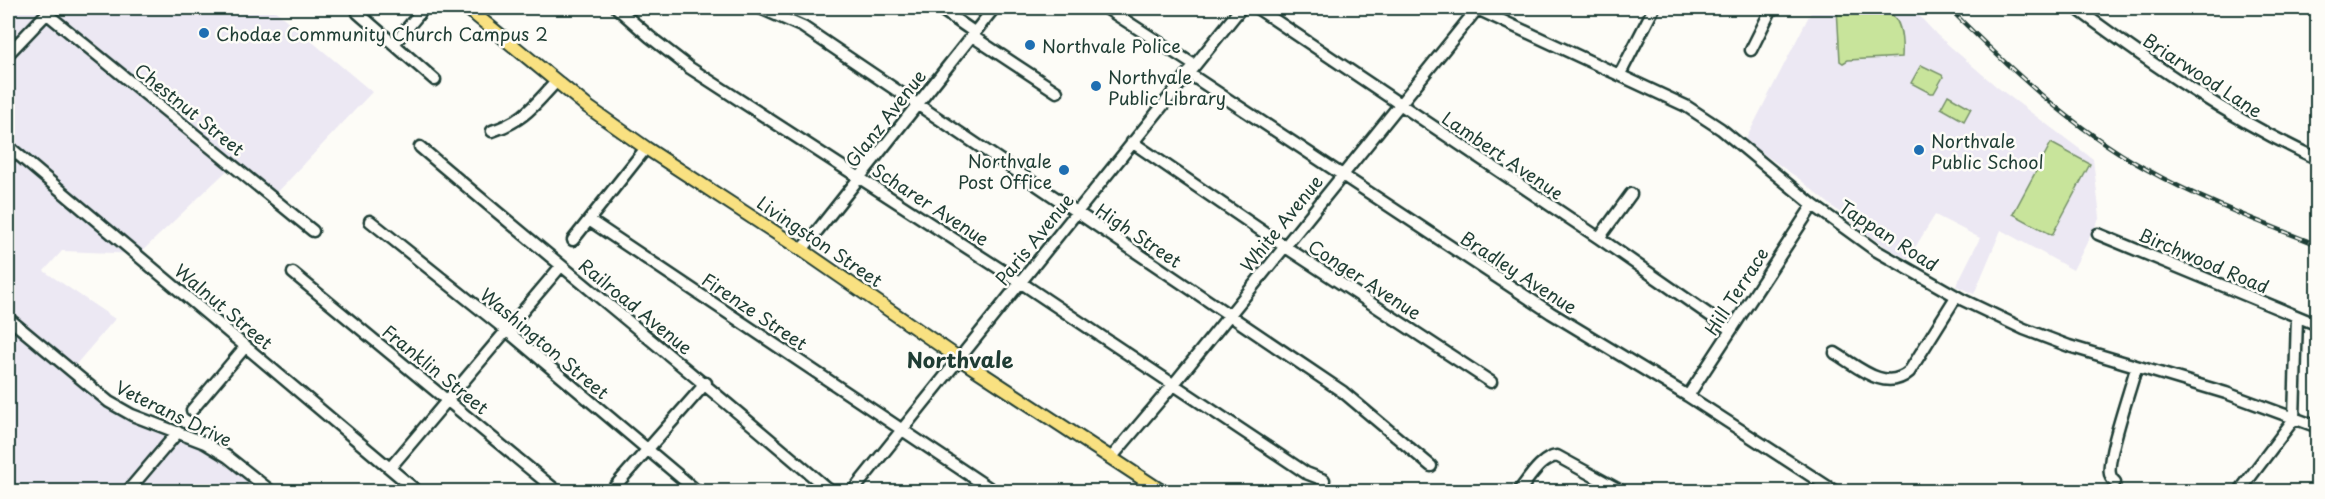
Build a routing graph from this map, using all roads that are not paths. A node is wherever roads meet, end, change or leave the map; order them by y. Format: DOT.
graph roads {
  1 [pos="357,8"];
  2 [pos="424,8"];
  3 [pos="466,8"];
  4 [pos="617,8"];
  5 [pos="760,8"];
  6 [pos="939,8"];
  7 [pos="994,8"];
  8 [pos="1106,8"];
  9 [pos="1241,8"];
  10 [pos="1257,8"];
  11 [pos="1654,8"];
  12 [pos="1772,8"];
  13 [pos="2076,8"];
  14 [pos="1482,9"];
  15 [pos="49,10"];
  16 [pos="973,34"];
  17 [pos="394,44"];
  18 [pos="1751,50"];
  19 [pos="8,54"];
  20 [pos="1191,69"];
  21 [pos="1620,74"];
  22 [pos="435,80"];
  23 [pos="556,82"];
  24 [pos="1058,92"];
  25 [pos="916,104"];
  26 [pos="1399,105"];
  27 [pos="492,131"];
  28 [pos="1132,142"];
  29 [pos="8,146"];
  30 [pos="420,147"];
  31 [pos="646,148"];
  32 [pos="2318,159"];
  33 [pos="1341,174"];
  34 [pos="859,177"];
  35 [pos="1631,194"];
  36 [pos="1813,205"];
  37 [pos="1076,213"];
  38 [pos="589,220"];
  39 [pos="370,221"];
  40 [pos="313,231"];
  41 [pos="2098,234"];
  42 [pos="1599,238"];
  43 [pos="573,240"];
  44 [pos="1284,246"];
  45 [pos="802,250"];
  46 [pos="561,266"];
  47 [pos="293,273"];
  48 [pos="1020,282"];
  49 [pos="1956,297"];
  50 [pos="1228,315"];
  51 [pos="2297,317"];
  52 [pos="8,318"];
  53 [pos="2318,325"];
  54 [pos="506,330"];
  55 [pos="1731,330"];
  56 [pos="246,346"];
  57 [pos="1835,353"];
  58 [pos="960,359"];
  59 [pos="2136,368"];
  60 [pos="1491,382"];
  61 [pos="706,383"];
  62 [pos="1173,385"];
  63 [pos="1688,396"];
  64 [pos="448,399"];
  65 [pos="192,410"];
  66 [pos="2294,419"];
  67 [pos="2318,427"];
  68 [pos="903,429"];
  69 [pos="178,432"];
  70 [pos="1542,447"];
  71 [pos="646,449"];
  72 [pos="1549,457"];
  73 [pos="1111,458"];
  74 [pos="1431,466"];
  75 [pos="390,468"];
  76 [pos="1324,480"];
  77 [pos="2115,482"];
  78 [pos="127,492"];
  79 [pos="272,492"];
  80 [pos="418,492"];
  81 [pos="558,492"];
  82 [pos="610,492"];
  83 [pos="698,492"];
  84 [pos="831,492"];
  85 [pos="852,492"];
  86 [pos="995,492"];
  87 [pos="1162,492"];
  88 [pos="1518,492"];
  89 [pos="1623,492"];
  90 [pos="1836,492"];
  91 [pos="2239,492"];
  1 -- 17 [label="street"];
  2 -- 17 [label="street"];
  3 -- 23 [label="main road, Livingston Street"];
  4 -- 34 [label="street, Scharer Avenue"];
  5 -- 25 [label="street, High Street"];
  6 -- 16 [label="street"];
  7 -- 16 [label="street, Glanz Avenue"];
  8 -- 20 [label="street, Bradley Avenue"];
  9 -- 20 [label="street, Paris Avenue"];
  10 -- 26 [label="street, Lambert Avenue"];
  11 -- 21 [label="street"];
  12 -- 18 [label="street"];
  13 -- 32 [label="street, Briarwood Lane"];
  14 -- 21 [label="street, Tappan Road"];
  14 -- 26 [label="street, White Avenue"];
  15 -- 19 [label="street"];
  15 -- 40 [label="street, Chestnut Street"];
  16 -- 24 [label="street"];
  16 -- 25 [label="street, Glanz Avenue"];
  17 -- 22 [label="street"];
  20 -- 28 [label="street, Paris Avenue"];
  20 -- 33 [label="street, Bradley Avenue"];
  21 -- 36 [label="street, Tappan Road"];
  23 -- 27 [label="street"];
  23 -- 31 [label="main road, Livingston Street"];
  25 -- 34 [label="street, Glanz Avenue"];
  25 -- 37 [label="street, High Street"];
  26 -- 33 [label="street, White Avenue"];
  26 -- 42 [label="street, Lambert Avenue"];
  28 -- 37 [label="street, Paris Avenue"];
  28 -- 44 [label="street, Conger Avenue"];
  29 -- 56 [label="street, Walnut Street"];
  30 -- 46 [label="street, Railroad Avenue"];
  31 -- 38 [label="street"];
  31 -- 45 [label="main road, Livingston Street"];
  33 -- 44 [label="street, White Avenue"];
  33 -- 63 [label="street, Bradley Avenue"];
  34 -- 45 [label="street, Glanz Avenue"];
  34 -- 48 [label="street, Scharer Avenue"];
  35 -- 42 [label="street"];
  36 -- 49 [label="street, Tappan Road"];
  36 -- 55 [label="street, Hill Terrace"];
  37 -- 48 [label="street, Paris Avenue"];
  37 -- 50 [label="street, High Street"];
  38 -- 43 [label="street"];
  38 -- 68 [label="street, Firenze Street"];
  39 -- 54 [label="street, Washington Street"];
  41 -- 51 [label="street, Birchwood Road"];
  42 -- 55 [label="street, Lambert Avenue"];
  44 -- 50 [label="street, White Avenue"];
  44 -- 60 [label="street, Conger Avenue"];
  45 -- 58 [label="main road, Livingston Street"];
  46 -- 54 [label="street"];
  46 -- 61 [label="street, Railroad Avenue"];
  47 -- 64 [label="street, Franklin Street"];
  48 -- 58 [label="street, Paris Avenue"];
  48 -- 62 [label="street, Scharer Avenue"];
  49 -- 57 [label="street"];
  49 -- 59 [label="street, Tappan Road"];
  50 -- 62 [label="street, White Avenue"];
  50 -- 74 [label="street, High Street"];
  51 -- 53 [label="street, Birchwood Road"];
  51 -- 66 [label="street"];
  52 -- 69 [label="street, Veterans Drive"];
  54 -- 64 [label="street"];
  54 -- 71 [label="street, Washington Street"];
  55 -- 63 [label="street, Hill Terrace"];
  56 -- 65 [label="street"];
  56 -- 75 [label="street, Walnut Street"];
  58 -- 68 [label="street, Paris Avenue"];
  58 -- 73 [label="main road, Livingston Street"];
  59 -- 66 [label="street, Tappan Road"];
  59 -- 77 [label="street"];
  61 -- 71 [label="street"];
  61 -- 84 [label="street, Railroad Avenue"];
  62 -- 73 [label="street, White Avenue"];
  62 -- 76 [label="street, Scharer Avenue"];
  63 -- 90 [label="street, Bradley Avenue"];
  64 -- 75 [label="street"];
  64 -- 81 [label="street, Franklin Street"];
  66 -- 67 [label="street, Tappan Road"];
  66 -- 91 [label="street"];
  68 -- 85 [label="street, Paris Avenue"];
  68 -- 86 [label="street, Firenze Street"];
  69 -- 78 [label="street"];
  69 -- 79 [label="street, Veterans Drive"];
  70 -- 72 [label="street"];
  71 -- 82 [label="street"];
  71 -- 83 [label="street, Washington Street"];
  72 -- 88 [label="street"];
  72 -- 89 [label="street"];
  73 -- 87 [label="main road, Livingston Street"];
  75 -- 80 [label="street, Walnut Street"];
}
